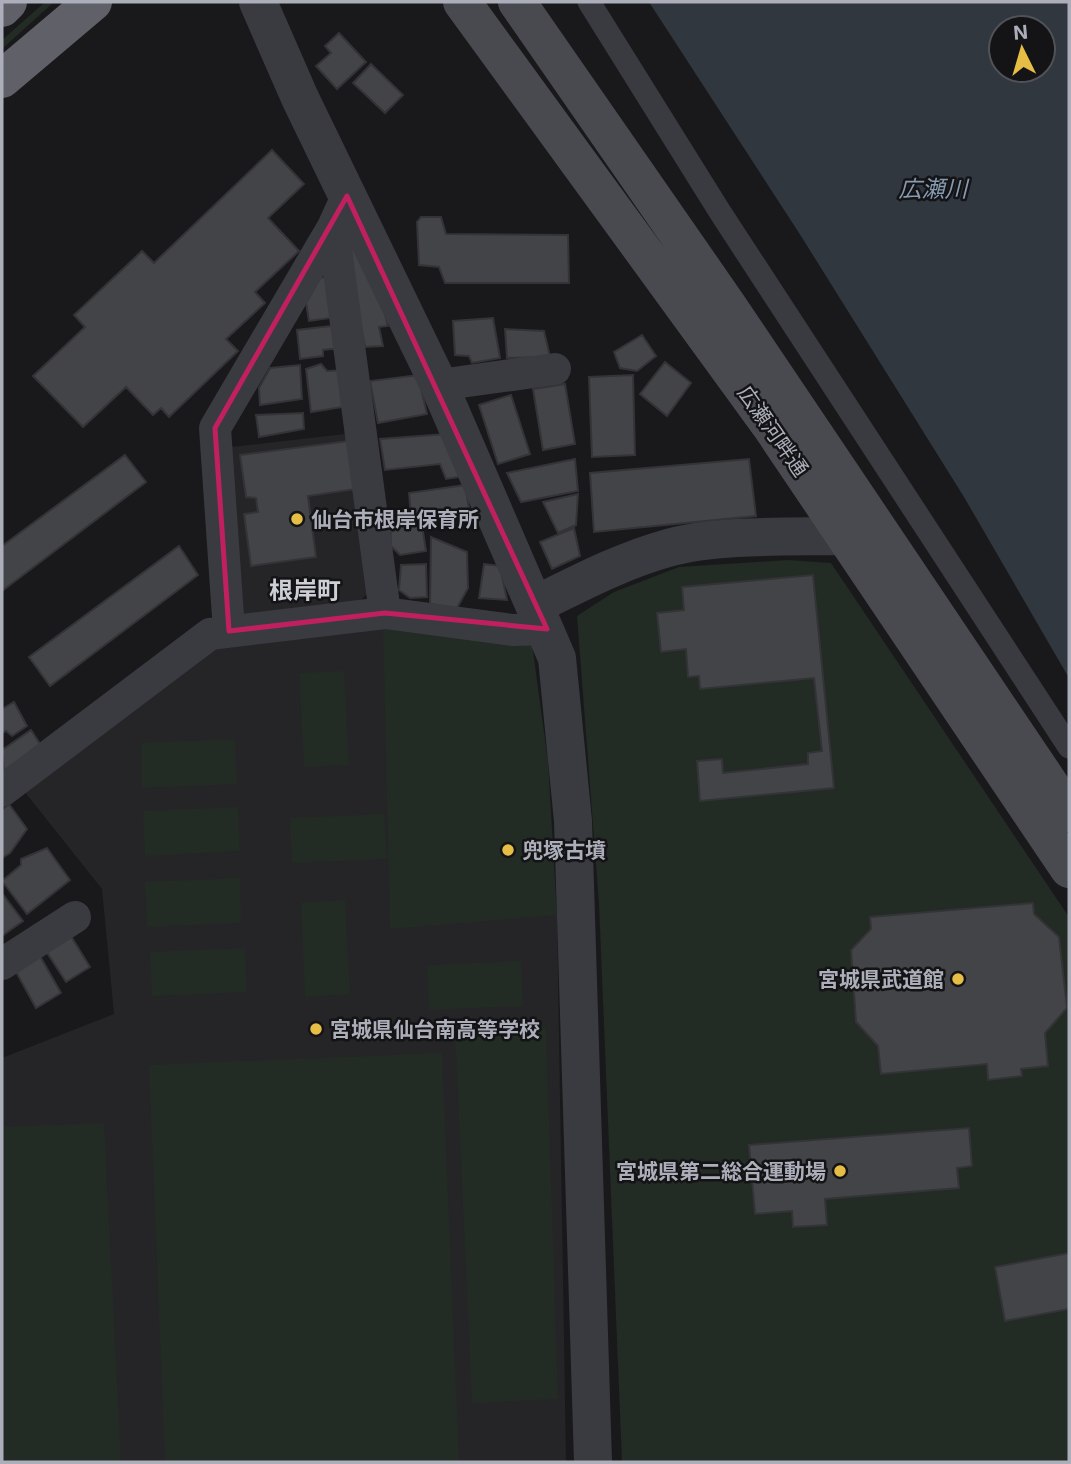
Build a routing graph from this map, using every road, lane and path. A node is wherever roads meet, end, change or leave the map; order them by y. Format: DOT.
graph roads {
  1 [pos="8,2"];
  2 [pos="27,2"];
  3 [pos="93,2"];
  4 [pos="258,2"];
  5 [pos="463,2"];
  6 [pos="517,2"];
  7 [pos="589,2"];
  8 [pos="2,9"];
  9 [pos="2,79"];
  10 [pos="340,211"];
  11 [pos="555,369"];
  12 [pos="439,385"];
  13 [pos="844,536"];
  14 [pos="385,613"];
  15 [pos="541,617"];
  16 [pos="229,631"];
  17 [pos="1069,747"];
  18 [pos="2,790"];
  19 [pos="1069,813"];
  20 [pos="1069,869"];
  21 [pos="75,917"];
  22 [pos="2,964"];
  23 [pos="593,1462"];
  1 -- 8 [label="highway"];
  2 -- 8 [label="street"];
  3 -- 9 [label="highway"];
  4 -- 10 [label="street"];
  5 -- 13 [label="main road, 広瀬河畔通"];
  6 -- 19 [label="main road, 広瀬河畔通"];
  7 -- 17 [label="street"];
  10 -- 12 [label="street"];
  10 -- 14 [label="street"];
  10 -- 16 [label="street"];
  11 -- 12 [label="street"];
  12 -- 15 [label="street"];
  13 -- 15 [label="street"];
  13 -- 20 [label="main road, 広瀬河畔通"];
  14 -- 15 [label="street"];
  14 -- 16 [label="street"];
  15 -- 23 [label="street"];
  16 -- 18 [label="street"];
  21 -- 22 [label="street"];
}
